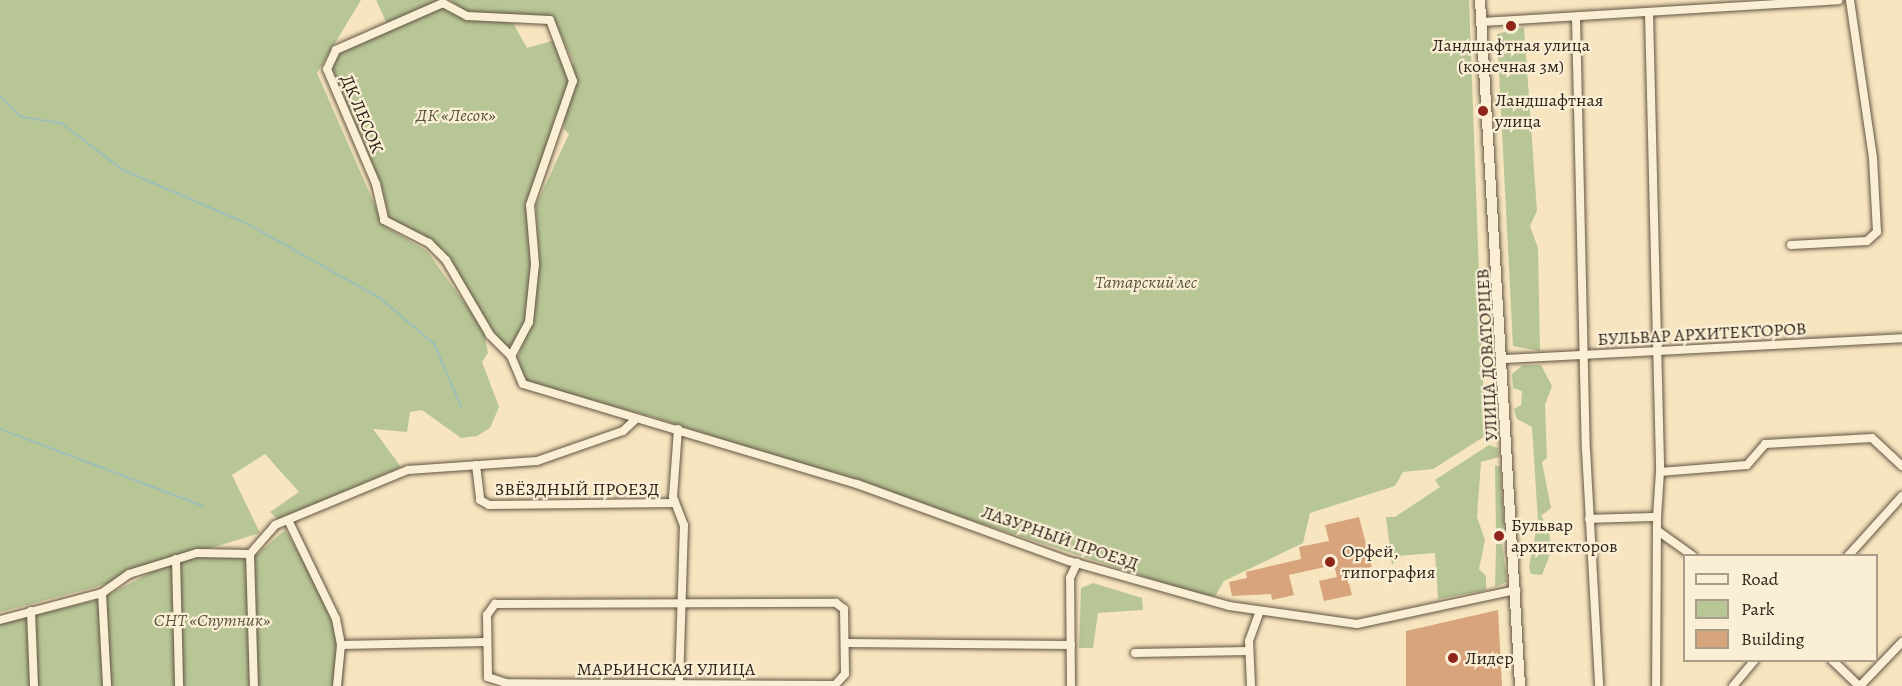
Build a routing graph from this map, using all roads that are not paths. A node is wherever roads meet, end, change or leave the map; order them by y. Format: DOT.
graph roads {
  1 [pos="1480,0"];
  2 [pos="1838,0"];
  3 [pos="1850,0"];
  4 [pos="1649,13"];
  5 [pos="1576,18"];
  6 [pos="1482,22"];
  7 [pos="1791,245"];
  8 [pos="1902,338"];
  9 [pos="1657,352"];
  10 [pos="1584,355"];
  11 [pos="511,356"];
  12 [pos="1504,359"];
  13 [pos="636,419"];
  14 [pos="678,429"];
  15 [pos="476,465"];
  16 [pos="1902,466"];
  17 [pos="1660,472"];
  18 [pos="1902,496"];
  19 [pos="675,503"];
  20 [pos="1657,517"];
  21 [pos="1589,519"];
  22 [pos="288,520"];
  23 [pos="1658,531"];
  24 [pos="250,554"];
  25 [pos="1692,554"];
  26 [pos="1849,554"];
  27 [pos="176,559"];
  28 [pos="1077,563"];
  29 [pos="1516,590"];
  30 [pos="102,593"];
  31 [pos="680,604"];
  32 [pos="31,611"];
  33 [pos="1260,611"];
  34 [pos="0,620"];
  35 [pos="487,642"];
  36 [pos="1902,642"];
  37 [pos="845,643"];
  38 [pos="341,645"];
  39 [pos="1071,645"];
  40 [pos="1249,651"];
  41 [pos="1135,653"];
  42 [pos="1753,662"];
  43 [pos="1834,662"];
  44 [pos="680,685"];
  45 [pos="34,686"];
  46 [pos="107,686"];
  47 [pos="179,686"];
  48 [pos="254,686"];
  49 [pos="337,686"];
  50 [pos="1071,686"];
  51 [pos="1251,686"];
  52 [pos="1520,686"];
  53 [pos="1599,686"];
  54 [pos="1656,686"];
  55 [pos="1733,686"];
  56 [pos="1859,686"];
  1 -- 6 [label="main road, УЛИЦА ДОВАТОРЦЕВ"];
  2 -- 4 [label="street"];
  3 -- 7 [label="street"];
  4 -- 5 [label="street"];
  4 -- 9 [label="street"];
  5 -- 6 [label="street"];
  5 -- 10 [label="street"];
  6 -- 12 [label="main road, УЛИЦА ДОВАТОРЦЕВ"];
  8 -- 9 [label="street, БУЛЬВАР АРХИТЕКТОРОВ"];
  9 -- 10 [label="street, БУЛЬВАР АРХИТЕКТОРОВ"];
  9 -- 17 [label="street"];
  10 -- 12 [label="street, БУЛЬВАР АРХИТЕКТОРОВ"];
  10 -- 21 [label="street"];
  11 -- 11 [label="street, ДК ЛЕСОК"];
  11 -- 13 [label="street, ДК ЛЕСОК"];
  12 -- 29 [label="main road, УЛИЦА ДОВАТОРЦЕВ"];
  13 -- 14 [label="street, ЛАЗУРНЫЙ ПРОЕЗД"];
  13 -- 15 [label="street, ЗВЁЗДНЫЙ ПРОЕЗД"];
  14 -- 19 [label="street"];
  14 -- 28 [label="street, ЛАЗУРНЫЙ ПРОЕЗД"];
  15 -- 19 [label="street, ЗВЁЗДНЫЙ ПРОЕЗД"];
  15 -- 22 [label="street, ЗВЁЗДНЫЙ ПРОЕЗД"];
  16 -- 17 [label="street"];
  17 -- 20 [label="street"];
  18 -- 26 [label="street"];
  19 -- 31 [label="street"];
  20 -- 21 [label="street"];
  20 -- 23 [label="street"];
  21 -- 53 [label="street"];
  22 -- 24 [label="street, ЗВЁЗДНЫЙ ПРОЕЗД"];
  22 -- 38 [label="street"];
  23 -- 25 [label="street"];
  23 -- 54 [label="street"];
  24 -- 27 [label="street"];
  24 -- 48 [label="street"];
  27 -- 30 [label="street"];
  27 -- 47 [label="street"];
  28 -- 33 [label="street, ЛАЗУРНЫЙ ПРОЕЗД"];
  28 -- 39 [label="street"];
  29 -- 33 [label="street, ЛАЗУРНЫЙ ПРОЕЗД"];
  29 -- 52 [label="main road, УЛИЦА ДОВАТОРЦЕВ"];
  30 -- 32 [label="street"];
  30 -- 46 [label="street"];
  31 -- 35 [label="street, МАРЬИНСКАЯ УЛИЦА"];
  31 -- 37 [label="street, МАРЬИНСКАЯ УЛИЦА"];
  31 -- 44 [label="street"];
  32 -- 34 [label="street"];
  32 -- 45 [label="street"];
  33 -- 40 [label="street"];
  35 -- 38 [label="street"];
  35 -- 44 [label="street, МАРЬИНСКАЯ УЛИЦА"];
  36 -- 56 [label="street"];
  37 -- 39 [label="street"];
  37 -- 44 [label="street, МАРЬИНСКАЯ УЛИЦА"];
  38 -- 49 [label="street"];
  39 -- 50 [label="street"];
  40 -- 41 [label="street"];
  40 -- 51 [label="street"];
  42 -- 55 [label="street"];
  43 -- 56 [label="street"];
}
